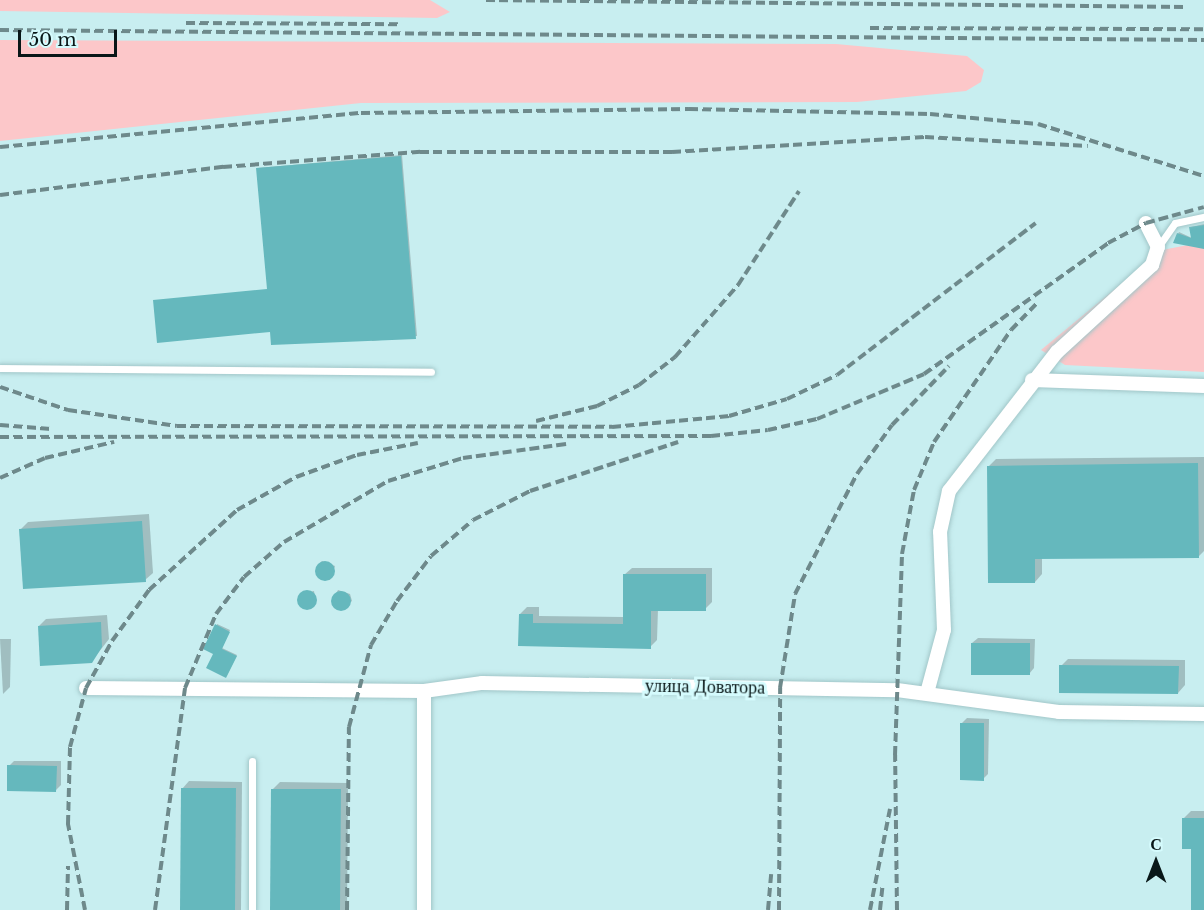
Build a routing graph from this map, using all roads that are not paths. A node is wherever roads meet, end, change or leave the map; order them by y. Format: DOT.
graph roads {
  1 [pos="1204,217"];
  2 [pos="1146,223"];
  3 [pos="1158,247"];
  4 [pos="0,368"];
  5 [pos="430,372"];
  6 [pos="1032,380"];
  7 [pos="1204,386"];
  8 [pos="86,688"];
  9 [pos="424,691"];
  10 [pos="927,693"];
  11 [pos="1204,714"];
  12 [pos="252,761"];
  13 [pos="252,910"];
  14 [pos="423,910"];
  1 -- 3 [label="lane"];
  2 -- 3 [label="street"];
  3 -- 6 [label="street"];
  4 -- 5 [label="lane"];
  6 -- 7 [label="street"];
  6 -- 10 [label="street"];
  8 -- 9 [label="street, улица Доватора"];
  9 -- 10 [label="street, улица Доватора"];
  9 -- 14 [label="street"];
  10 -- 11 [label="street, улица Доватора"];
  12 -- 13 [label="lane"];
}
